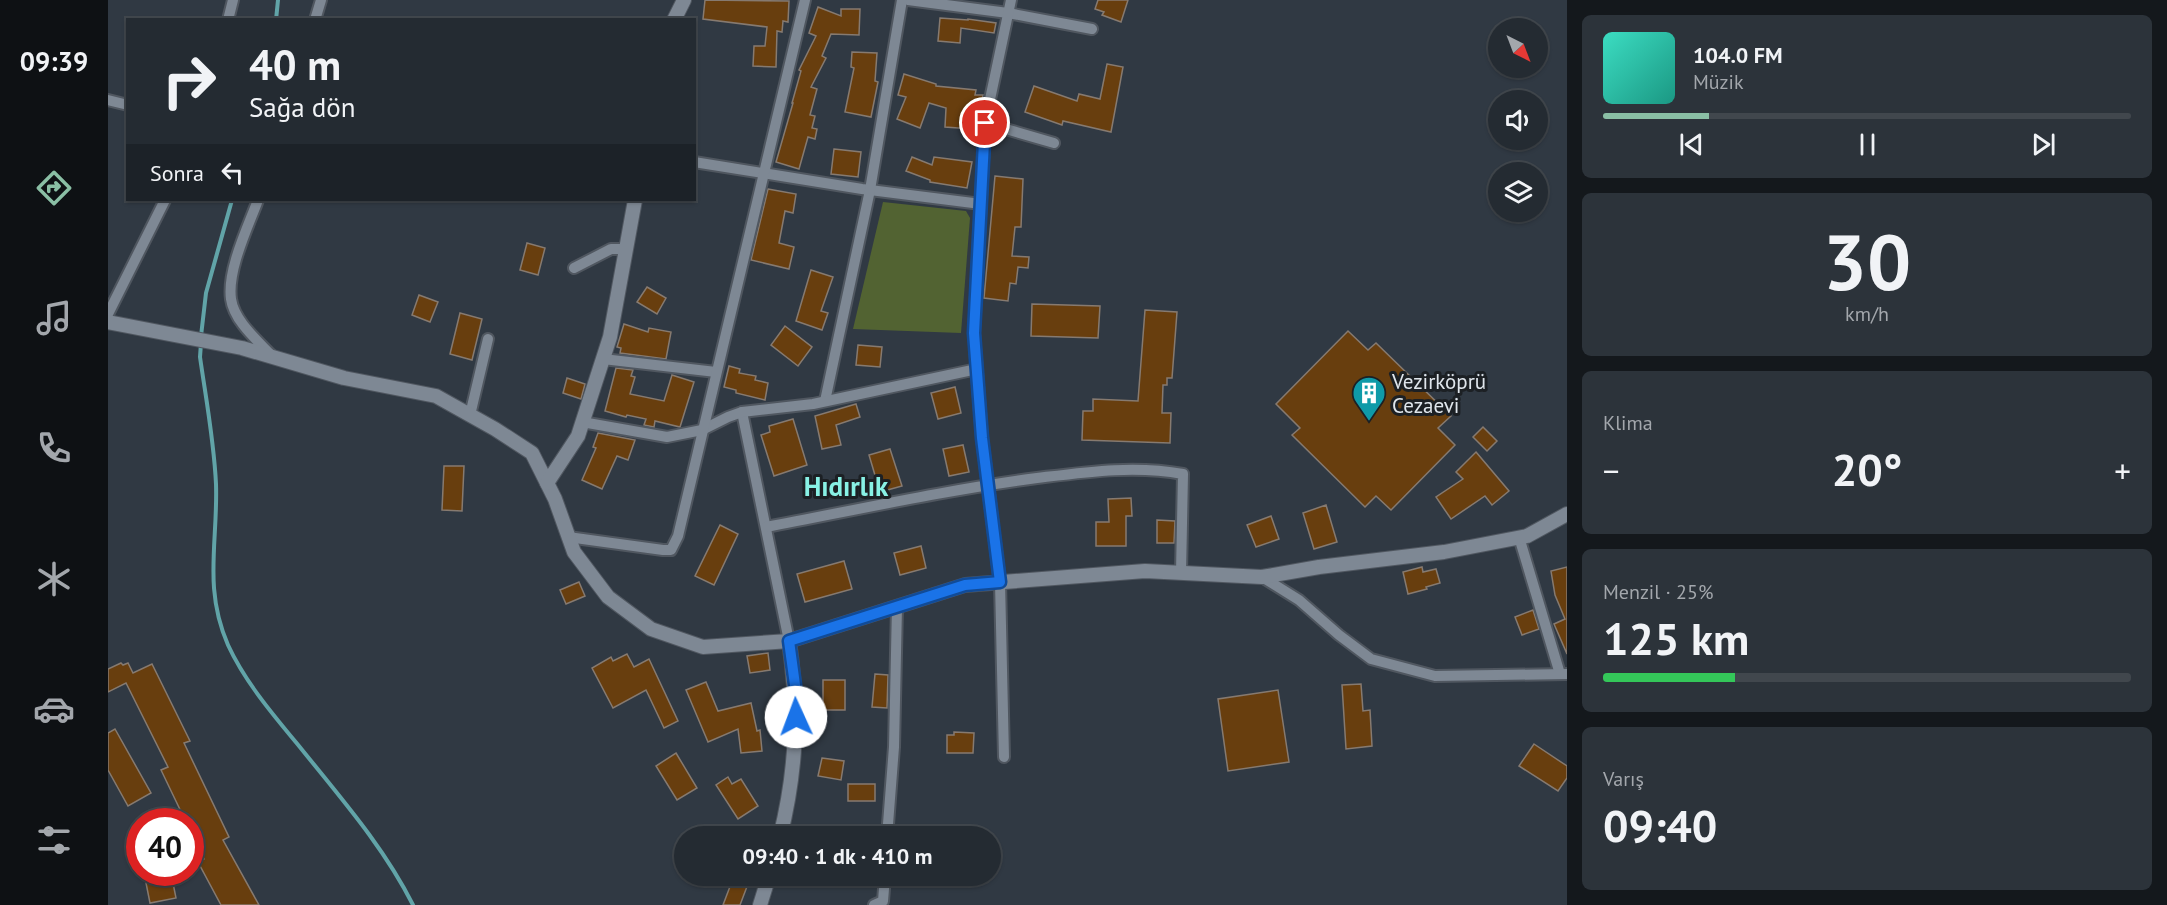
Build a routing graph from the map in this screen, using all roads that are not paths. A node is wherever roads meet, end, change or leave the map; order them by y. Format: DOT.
graph roads {
  1 [pos="233,0"];
  2 [pos="321,0"];
  3 [pos="684,0"];
  4 [pos="805,0"];
  5 [pos="902,0"];
  6 [pos="908,0"];
  7 [pos="1011,0"];
  8 [pos="1008,13"];
  9 [pos="228,18"];
  10 [pos="316,18"];
  11 [pos="675,18"];
  12 [pos="1092,29"];
  13 [pos="108,100"];
  14 [pos="126,104"];
  15 [pos="985,123"];
  16 [pos="1054,143"];
  17 [pos="696,162"];
  18 [pos="764,173"];
  19 [pos="870,190"];
  20 [pos="165,201"];
  21 [pos="258,201"];
  22 [pos="635,201"];
  23 [pos="981,204"];
  24 [pos="626,249"];
  25 [pos="574,268"];
  26 [pos="110,320"];
  27 [pos="488,339"];
  28 [pos="272,356"];
  29 [pos="603,359"];
  30 [pos="977,369"];
  31 [pos="716,372"];
  32 [pos="825,401"];
  33 [pos="742,412"];
  34 [pos="470,415"];
  35 [pos="582,422"];
  36 [pos="702,430"];
  37 [pos="547,483"];
  38 [pos="988,484"];
  39 [pos="1567,514"];
  40 [pos="766,527"];
  41 [pos="568,537"];
  42 [pos="1519,537"];
  43 [pos="1181,573"];
  44 [pos="1262,577"];
  45 [pos="1000,582"];
  46 [pos="897,606"];
  47 [pos="789,641"];
  48 [pos="1563,674"];
  49 [pos="1004,758"];
  50 [pos="782,826"];
  51 [pos="888,826"];
  52 [pos="766,886"];
  53 [pos="884,886"];
  54 [pos="760,905"];
  55 [pos="874,905"];
  1 -- 9 [label="street"];
  2 -- 10 [label="street"];
  3 -- 11 [label="street"];
  4 -- 18 [label="street"];
  5 -- 19 [label="street"];
  6 -- 8 [label="street"];
  7 -- 8 [label="street"];
  8 -- 12 [label="street"];
  8 -- 15 [label="street"];
  13 -- 14 [label="street"];
  15 -- 16 [label="street"];
  15 -- 23 [label="street"];
  17 -- 18 [label="street"];
  18 -- 19 [label="street"];
  18 -- 31 [label="street"];
  19 -- 23 [label="street"];
  19 -- 32 [label="street"];
  20 -- 26 [label="street"];
  21 -- 28 [label="street"];
  22 -- 24 [label="street"];
  23 -- 30 [label="street"];
  24 -- 25 [label="street"];
  24 -- 29 [label="street"];
  26 -- 28 [label="street"];
  27 -- 34 [label="street"];
  28 -- 34 [label="street"];
  29 -- 31 [label="street"];
  29 -- 35 [label="street"];
  30 -- 32 [label="street"];
  30 -- 38 [label="street"];
  31 -- 36 [label="street"];
  32 -- 33 [label="street"];
  33 -- 36 [label="street"];
  33 -- 40 [label="street"];
  34 -- 37 [label="street"];
  35 -- 36 [label="street"];
  35 -- 37 [label="street"];
  36 -- 41 [label="street"];
  37 -- 41 [label="street"];
  38 -- 40 [label="street"];
  38 -- 43 [label="street"];
  38 -- 45 [label="street"];
  39 -- 42 [label="street"];
  40 -- 47 [label="street"];
  41 -- 47 [label="street"];
  42 -- 44 [label="street"];
  42 -- 48 [label="street"];
  43 -- 44 [label="street"];
  43 -- 45 [label="street"];
  44 -- 48 [label="street"];
  45 -- 46 [label="street"];
  45 -- 49 [label="street"];
  46 -- 47 [label="street"];
  46 -- 51 [label="street"];
  47 -- 50 [label="street"];
  52 -- 54 [label="street"];
  53 -- 55 [label="street"];
}
